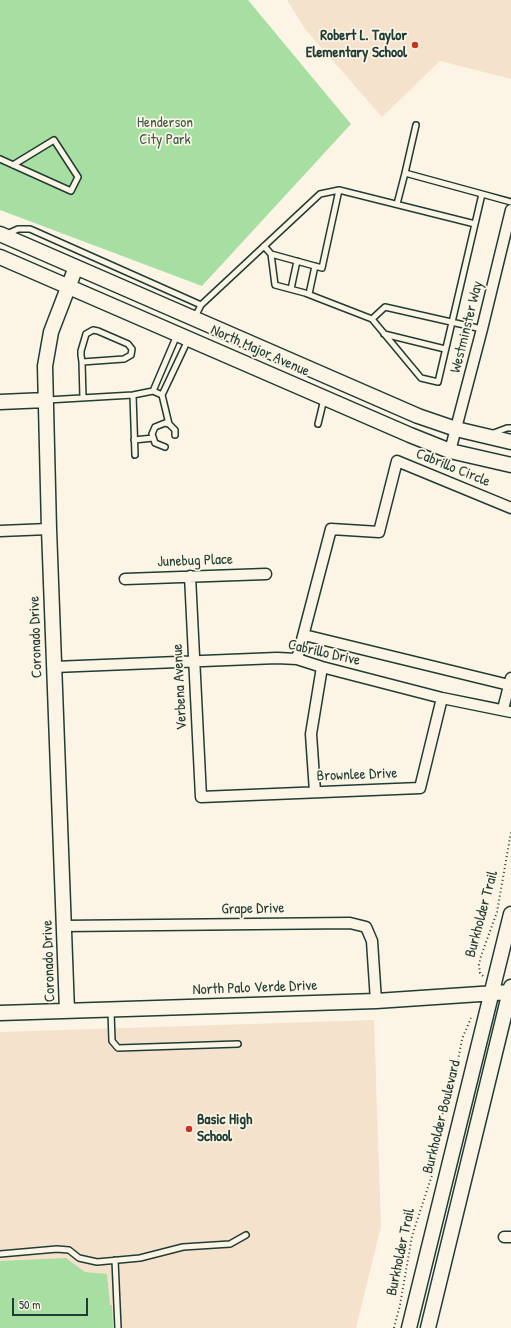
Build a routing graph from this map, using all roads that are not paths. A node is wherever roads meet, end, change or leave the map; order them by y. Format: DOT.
graph roads {
  1 [pos="416,124"];
  2 [pos="0,159"];
  3 [pos="13,165"];
  4 [pos="405,173"];
  5 [pos="339,190"];
  6 [pos="482,194"];
  7 [pos="511,202"];
  8 [pos="397,204"];
  9 [pos="511,210"];
  10 [pos="475,224"];
  11 [pos="2,234"];
  12 [pos="264,246"];
  13 [pos="272,254"];
  14 [pos="0,256"];
  15 [pos="297,261"];
  16 [pos="315,266"];
  17 [pos="76,268"];
  18 [pos="68,287"];
  19 [pos="291,289"];
  20 [pos="309,294"];
  21 [pos="201,305"];
  22 [pos="195,318"];
  23 [pos="372,320"];
  24 [pos="452,323"];
  25 [pos="482,330"];
  26 [pos="384,334"];
  27 [pos="183,336"];
  28 [pos="446,349"];
  29 [pos="82,362"];
  30 [pos="163,367"];
  31 [pos="173,371"];
  32 [pos="153,391"];
  33 [pos="133,395"];
  34 [pos="162,395"];
  35 [pos="83,398"];
  36 [pos="324,398"];
  37 [pos="46,400"];
  38 [pos="0,402"];
  39 [pos="169,424"];
  40 [pos="318,424"];
  41 [pos="511,428"];
  42 [pos="456,429"];
  43 [pos="176,436"];
  44 [pos="485,436"];
  45 [pos="153,438"];
  46 [pos="134,440"];
  47 [pos="511,442"];
  48 [pos="165,447"];
  49 [pos="450,451"];
  50 [pos="135,455"];
  51 [pos="508,464"];
  52 [pos="511,508"];
  53 [pos="49,529"];
  54 [pos="0,531"];
  55 [pos="266,574"];
  56 [pos="190,576"];
  57 [pos="125,579"];
  58 [pos="304,634"];
  59 [pos="297,659"];
  60 [pos="193,661"];
  61 [pos="54,667"];
  62 [pos="322,667"];
  63 [pos="510,681"];
  64 [pos="442,698"];
  65 [pos="507,710"];
  66 [pos="315,792"];
  67 [pos="201,797"];
  68 [pos="511,914"];
  69 [pos="64,926"];
  70 [pos="511,990"];
  71 [pos="490,994"];
  72 [pos="376,1001"];
  73 [pos="111,1010"];
  74 [pos="68,1011"];
  75 [pos="0,1013"];
  76 [pos="238,1044"];
  77 [pos="246,1235"];
  78 [pos="0,1254"];
  79 [pos="115,1260"];
  80 [pos="118,1328"];
  81 [pos="409,1328"];
  82 [pos="428,1328"];
  1 -- 4 [label="lane"];
  2 -- 3 [label="lane"];
  3 -- 3 [label="lane"];
  4 -- 6 [label="lane"];
  4 -- 8 [label="lane"];
  5 -- 8 [label="lane"];
  5 -- 12 [label="lane"];
  5 -- 16 [label="lane"];
  6 -- 7 [label="lane"];
  6 -- 10 [label="lane"];
  8 -- 10 [label="lane"];
  9 -- 25 [label="street, Westminster Way"];
  10 -- 24 [label="lane"];
  11 -- 17 [label="street, North Major Avenue"];
  11 -- 21 [label="lane"];
  12 -- 13 [label="lane"];
  12 -- 21 [label="lane"];
  13 -- 15 [label="lane"];
  13 -- 19 [label="lane"];
  14 -- 18 [label="street, North Major Avenue"];
  15 -- 16 [label="lane"];
  15 -- 19 [label="lane"];
  16 -- 20 [label="lane"];
  17 -- 18 [label="street, Coronado Drive"];
  17 -- 22 [label="street, North Major Avenue"];
  18 -- 27 [label="street, North Major Avenue"];
  18 -- 37 [label="street, Coronado Drive"];
  19 -- 20 [label="lane"];
  20 -- 23 [label="lane"];
  21 -- 22 [label="lane"];
  22 -- 27 [label="street"];
  22 -- 42 [label="street, North Major Avenue"];
  23 -- 24 [label="lane"];
  23 -- 26 [label="lane"];
  24 -- 25 [label="lane"];
  24 -- 28 [label="lane"];
  25 -- 42 [label="street, Westminster Way"];
  26 -- 28 [label="lane"];
  26 -- 28 [label="lane"];
  27 -- 30 [label="lane"];
  27 -- 31 [label="lane"];
  27 -- 36 [label="street, North Major Avenue"];
  29 -- 29 [label="lane"];
  29 -- 35 [label="lane"];
  30 -- 31 [label="lane"];
  30 -- 32 [label="lane"];
  31 -- 34 [label="lane"];
  32 -- 33 [label="lane"];
  32 -- 34 [label="lane"];
  33 -- 35 [label="lane"];
  33 -- 46 [label="lane"];
  34 -- 39 [label="lane"];
  35 -- 37 [label="lane"];
  36 -- 40 [label="lane"];
  36 -- 49 [label="street, North Major Avenue"];
  37 -- 38 [label="street"];
  37 -- 53 [label="street, Coronado Drive"];
  39 -- 43 [label="lane"];
  39 -- 45 [label="lane"];
  41 -- 44 [label="lane"];
  42 -- 44 [label="street, North Major Avenue"];
  42 -- 49 [label="street, Westminster Way"];
  44 -- 47 [label="street, North Major Avenue"];
  45 -- 46 [label="lane"];
  45 -- 48 [label="lane"];
  46 -- 50 [label="lane"];
  49 -- 51 [label="street, North Major Avenue"];
  52 -- 58 [label="street, Cabrillo Circle"];
  53 -- 54 [label="street"];
  53 -- 61 [label="street, Coronado Drive"];
  55 -- 56 [label="street, Junebug Place"];
  56 -- 57 [label="street, Junebug Place"];
  56 -- 60 [label="street, Verbena Avenue"];
  58 -- 59 [label="street, Cabrillo Circle"];
  58 -- 63 [label="street"];
  59 -- 60 [label="street, Cabrillo Drive"];
  59 -- 62 [label="street, Cabrillo Drive"];
  60 -- 61 [label="street, Cabrillo Drive"];
  60 -- 67 [label="street, Verbena Avenue"];
  61 -- 69 [label="street, Coronado Drive"];
  62 -- 64 [label="street, Cabrillo Drive"];
  62 -- 66 [label="street"];
  63 -- 65 [label="street"];
  64 -- 65 [label="street, Cabrillo Drive"];
  64 -- 66 [label="street, Brownlee Drive"];
  66 -- 67 [label="street, Brownlee Drive"];
  68 -- 71 [label="street, Burkholder Boulevard"];
  69 -- 72 [label="street, Grape Drive"];
  69 -- 74 [label="street, Coronado Drive"];
  70 -- 71 [label="street, North Palo Verde Drive"];
  70 -- 82 [label="street"];
  71 -- 72 [label="street, North Palo Verde Drive"];
  71 -- 81 [label="street, Burkholder Boulevard"];
  72 -- 73 [label="street, North Palo Verde Drive"];
  73 -- 74 [label="street, North Palo Verde Drive"];
  73 -- 76 [label="lane"];
  74 -- 75 [label="street, North Palo Verde Drive"];
  77 -- 79 [label="lane"];
  78 -- 79 [label="lane"];
  79 -- 80 [label="lane"];
}
